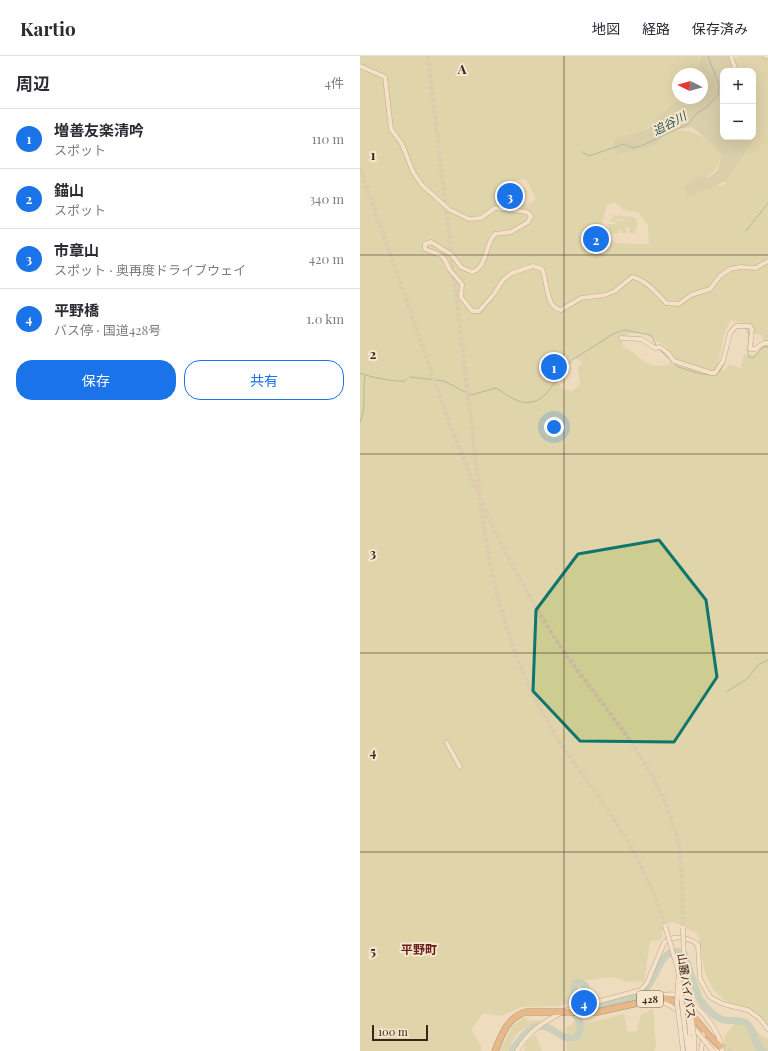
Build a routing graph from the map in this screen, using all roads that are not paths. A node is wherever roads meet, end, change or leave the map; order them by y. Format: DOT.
graph roads {
  1 [pos="731,56"];
  2 [pos="360,66"];
  3 [pos="735,68"];
  4 [pos="768,261"];
  5 [pos="621,338"];
  6 [pos="768,343"];
  7 [pos="447,743"];
  8 [pos="460,767"];
  9 [pos="666,926"];
  10 [pos="683,928"];
  11 [pos="678,970"];
  12 [pos="649,999"];
  13 [pos="611,1010"];
  14 [pos="560,1013"];
  15 [pos="768,1029"];
  16 [pos="703,1033"];
  17 [pos="692,1035"];
  18 [pos="721,1048"];
  19 [pos="496,1051"];
  20 [pos="517,1051"];
  21 [pos="683,1051"];
  22 [pos="689,1051"];
  23 [pos="694,1051"];
  24 [pos="701,1051"];
  25 [pos="713,1051"];
  1 -- 3 [label="street"];
  2 -- 4 [label="street"];
  5 -- 6 [label="street"];
  7 -- 8 [label="street"];
  9 -- 11 [label="street, 山麓バイパス, bridge"];
  10 -- 17 [label="street, 山麓バイパス, bridge"];
  11 -- 21 [label="street, bridge"];
  11 -- 22 [label="street, 山麓バイパス, bridge"];
  12 -- 13 [label="highway, 428"];
  12 -- 16 [label="highway, 428"];
  12 -- 18 [label="street"];
  13 -- 14 [label="highway, 428"];
  13 -- 16 [label="street"];
  14 -- 15 [label="street"];
  14 -- 19 [label="highway, 428"];
  14 -- 20 [label="street"];
  16 -- 18 [label="highway, 428"];
  16 -- 24 [label="street"];
  16 -- 25 [label="street, bridge"];
  17 -- 22 [label="street, 山麓バイパス"];
  17 -- 23 [label="street"];
}
